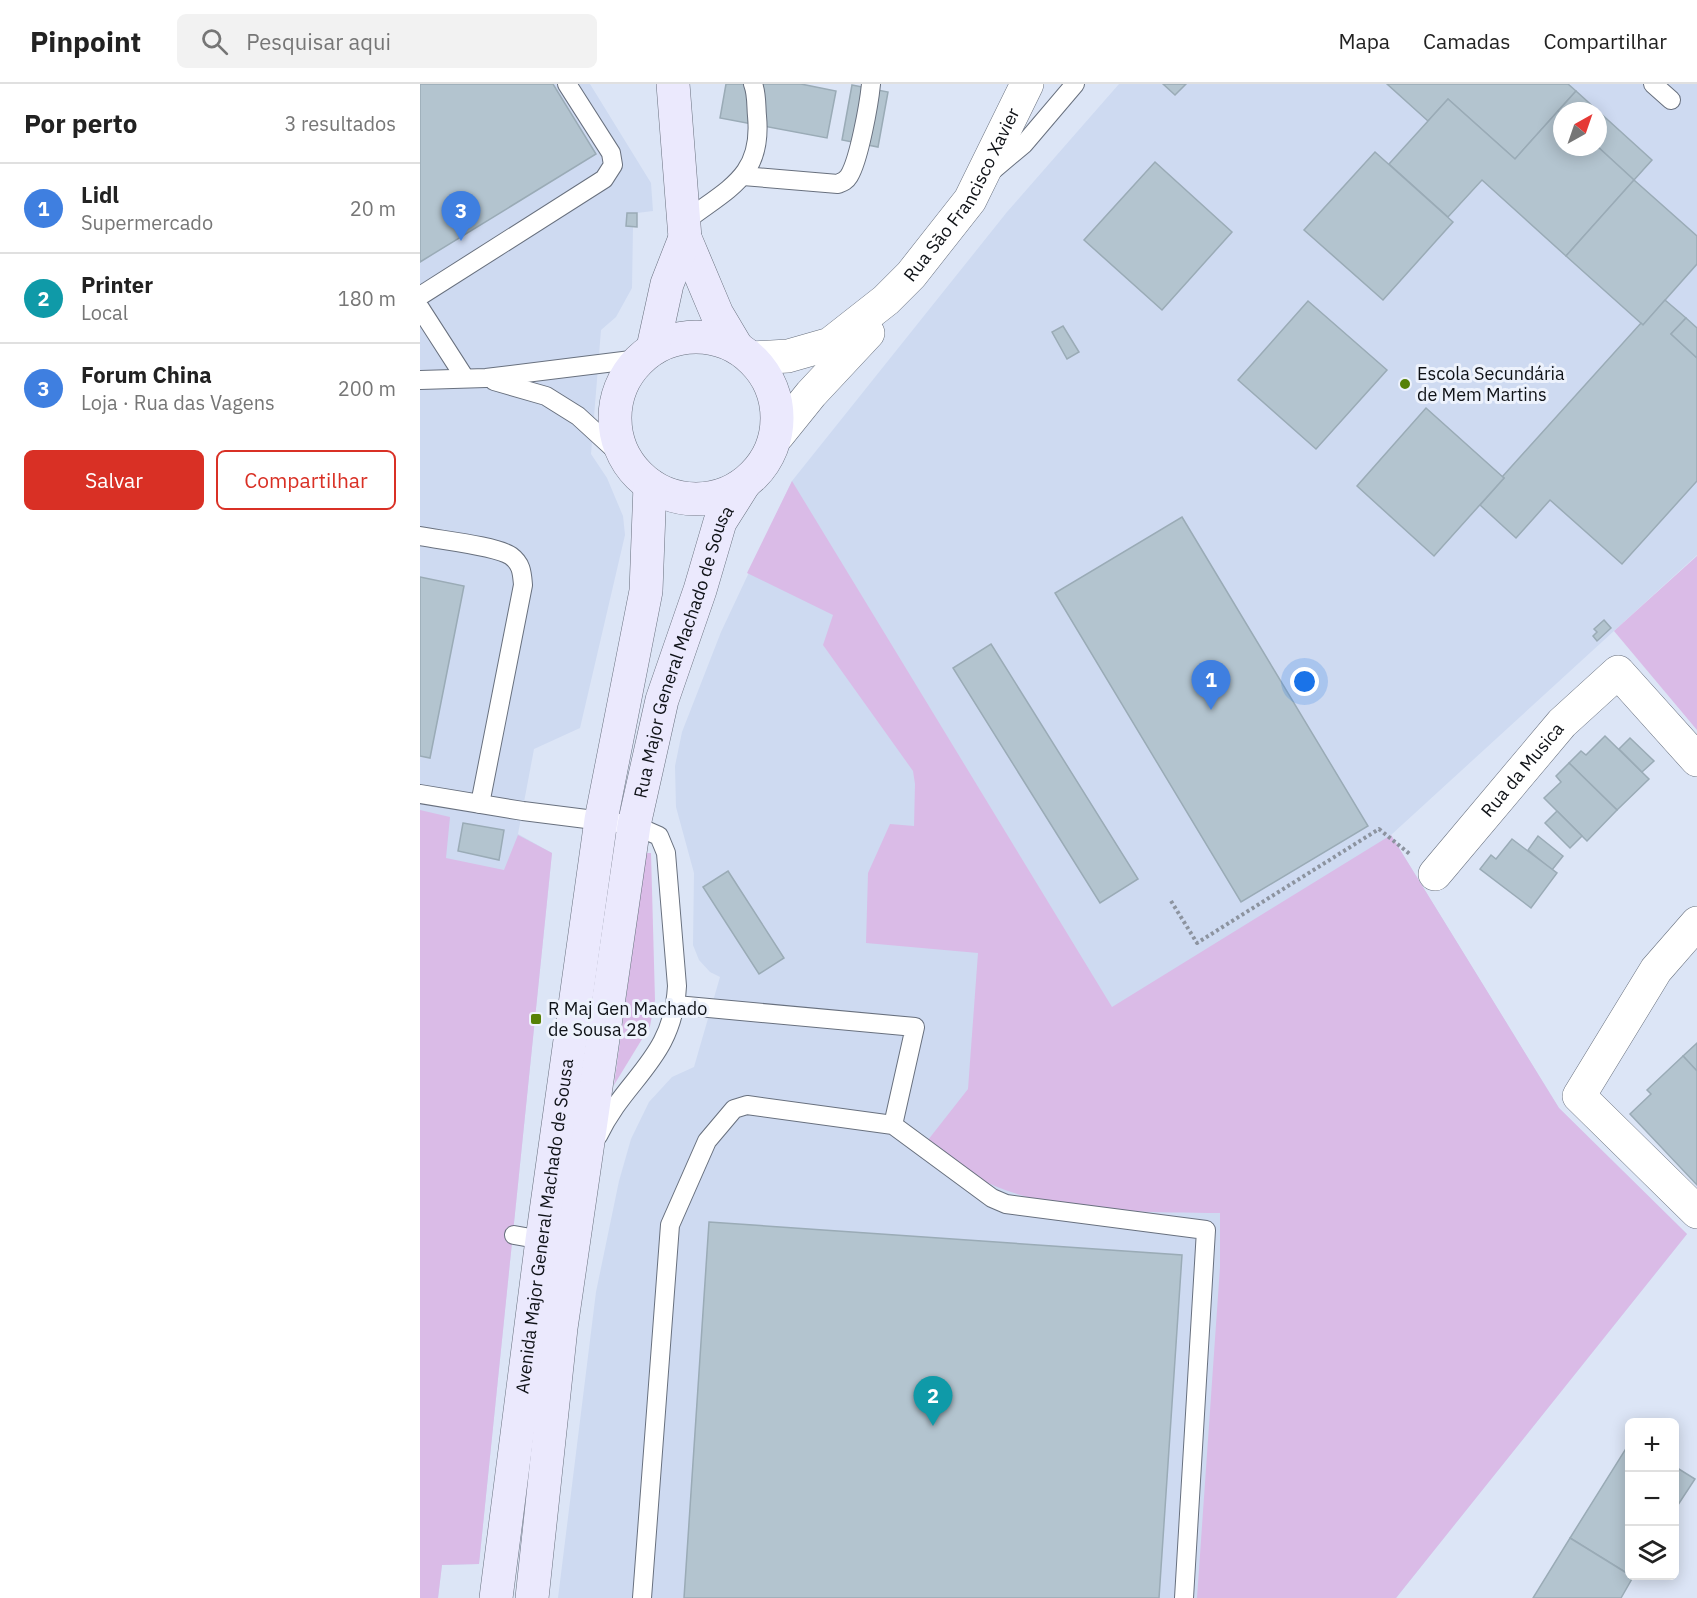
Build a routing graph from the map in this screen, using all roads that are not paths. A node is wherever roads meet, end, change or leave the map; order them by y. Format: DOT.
graph roads {
  1 [pos="567,84"];
  2 [pos="673,84"];
  3 [pos="753,84"];
  4 [pos="871,84"];
  5 [pos="1027,84"];
  6 [pos="1075,84"];
  7 [pos="1653,84"];
  8 [pos="1671,100"];
  9 [pos="743,176"];
  10 [pos="982,179"];
  11 [pos="684,231"];
  12 [pos="420,296"];
  13 [pos="886,300"];
  14 [pos="420,308"];
  15 [pos="744,352"];
  16 [pos="646,354"];
  17 [pos="465,378"];
  18 [pos="486,378"];
  19 [pos="420,380"];
  20 [pos="778,435"];
  21 [pos="626,460"];
  22 [pos="744,484"];
  23 [pos="650,485"];
  24 [pos="420,536"];
  25 [pos="1697,760"];
  26 [pos="420,794"];
  27 [pos="480,804"];
  28 [pos="601,820"];
  29 [pos="634,825"];
  30 [pos="1435,874"];
  31 [pos="1697,923"];
  32 [pos="676,1005"];
  33 [pos="893,1125"];
  34 [pos="583,1170"];
  35 [pos="1697,1212"];
  36 [pos="496,1598"];
  37 [pos="532,1598"];
  38 [pos="642,1598"];
  39 [pos="1184,1598"];
  1 -- 12 [label="lane"];
  2 -- 11 [label="street"];
  3 -- 9 [label="lane"];
  4 -- 9 [label="lane"];
  5 -- 10 [label="street, Rua São Francisco Xavier"];
  6 -- 10 [label="lane"];
  7 -- 8 [label="lane"];
  9 -- 11 [label="lane"];
  10 -- 13 [label="street, Rua São Francisco Xavier"];
  11 -- 15 [label="street"];
  11 -- 16 [label="street"];
  13 -- 15 [label="street, Rua São Francisco Xavier"];
  13 -- 20 [label="street, Rua São Francisco Xavier"];
  14 -- 17 [label="lane"];
  15 -- 16 [label="street"];
  15 -- 20 [label="street"];
  16 -- 18 [label="lane"];
  16 -- 21 [label="street"];
  17 -- 18 [label="lane"];
  17 -- 19 [label="lane"];
  18 -- 21 [label="lane"];
  20 -- 22 [label="street"];
  21 -- 23 [label="street"];
  22 -- 23 [label="street"];
  22 -- 29 [label="street, Rua Major General Machado de Sousa"];
  23 -- 28 [label="street, Rua Major General Machado de Sousa"];
  24 -- 27 [label="lane"];
  25 -- 30 [label="street, Rua da Musica"];
  26 -- 27 [label="lane"];
  27 -- 28 [label="lane"];
  28 -- 29 [label="lane"];
  28 -- 36 [label="street, Avenida Major General Machado de Sousa"];
  29 -- 32 [label="lane"];
  29 -- 34 [label="street, Avenida Major General Machado de Sousa"];
  31 -- 35 [label="street"];
  32 -- 33 [label="lane"];
  32 -- 34 [label="lane"];
  33 -- 38 [label="lane"];
  33 -- 39 [label="lane"];
  34 -- 37 [label="street, Avenida Major General Machado de Sousa"];
}
